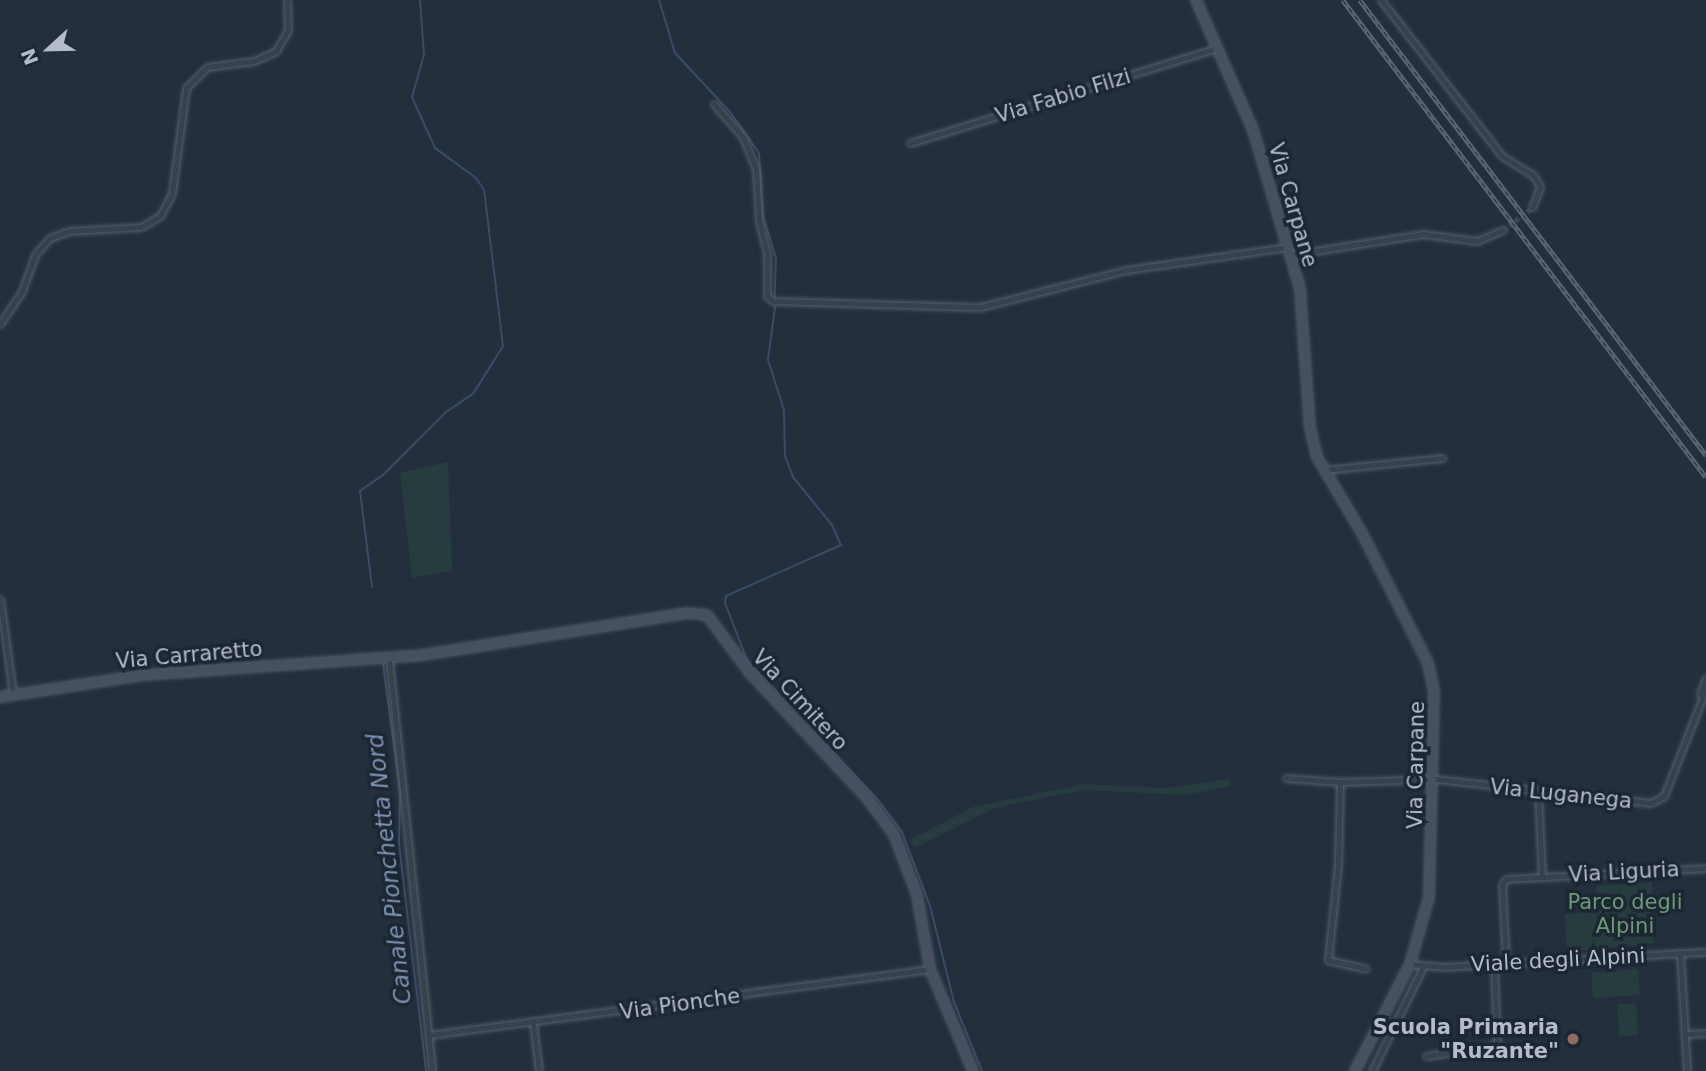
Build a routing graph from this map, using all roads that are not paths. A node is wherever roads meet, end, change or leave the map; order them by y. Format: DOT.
graph roads {
  1 [pos="287,0"];
  2 [pos="1196,0"];
  3 [pos="1381,0"];
  4 [pos="1217,48"];
  5 [pos="714,104"];
  6 [pos="910,143"];
  7 [pos="1532,208"];
  8 [pos="1503,230"];
  9 [pos="1288,251"];
  10 [pos="0,324"];
  11 [pos="1442,458"];
  12 [pos="1323,470"];
  13 [pos="0,598"];
  14 [pos="385,659"];
  15 [pos="1706,678"];
  16 [pos="1706,689"];
  17 [pos="13,694"];
  18 [pos="1700,695"];
  19 [pos="0,696"];
  20 [pos="1286,778"];
  21 [pos="1433,779"];
  22 [pos="1340,782"];
  23 [pos="1538,792"];
  24 [pos="1706,868"];
  25 [pos="1542,877"];
  26 [pos="1706,952"];
  27 [pos="1680,953"];
  28 [pos="1506,963"];
  29 [pos="1410,964"];
  30 [pos="1494,964"];
  31 [pos="1423,967"];
  32 [pos="930,969"];
  33 [pos="1366,970"];
  34 [pos="533,1023"];
  35 [pos="1706,1033"];
  36 [pos="1685,1034"];
  37 [pos="429,1035"];
  38 [pos="1426,1056"];
  39 [pos="1357,1070"];
  40 [pos="432,1071"];
  41 [pos="539,1071"];
  42 [pos="973,1071"];
  43 [pos="1372,1071"];
  44 [pos="1687,1071"];
  1 -- 10 [label="street"];
  2 -- 4 [label="street, Via Carpane"];
  3 -- 7 [label="street"];
  4 -- 6 [label="street, Via Fabio Filzi"];
  4 -- 9 [label="street, Via Carpane"];
  5 -- 9 [label="street"];
  8 -- 9 [label="street"];
  9 -- 12 [label="street, Via Carpane"];
  11 -- 12 [label="street"];
  12 -- 21 [label="street, Via Carpane"];
  13 -- 17 [label="street"];
  14 -- 17 [label="street, Via Carraretto"];
  14 -- 32 [label="street, Via Cimitero"];
  14 -- 37 [label="street"];
  15 -- 18 [label="street, Via Luganega"];
  16 -- 18 [label="street, Via Luganega"];
  17 -- 19 [label="street, Via Carraretto"];
  18 -- 23 [label="street, Via Luganega"];
  20 -- 22 [label="street, Via Luganega"];
  21 -- 22 [label="street, Via Luganega"];
  21 -- 23 [label="street, Via Luganega"];
  21 -- 29 [label="street, Via Carpane"];
  22 -- 33 [label="street"];
  23 -- 25 [label="street"];
  24 -- 25 [label="street, Via Liguria"];
  25 -- 28 [label="street, Via Liguria"];
  26 -- 27 [label="street, Viale degli Alpini"];
  27 -- 28 [label="street, Viale degli Alpini"];
  27 -- 36 [label="street"];
  28 -- 30 [label="street, Viale degli Alpini"];
  29 -- 31 [label="street, Viale degli Alpini"];
  29 -- 39 [label="street, Via Carpane"];
  30 -- 31 [label="street, Viale degli Alpini"];
  30 -- 38 [label="street"];
  31 -- 43 [label="street"];
  32 -- 34 [label="street, Via Pionche"];
  32 -- 42 [label="street, Via Cimitero"];
  34 -- 37 [label="street, Via Pionche"];
  34 -- 41 [label="street"];
  35 -- 36 [label="street"];
  36 -- 44 [label="street"];
  37 -- 40 [label="street"];
}
